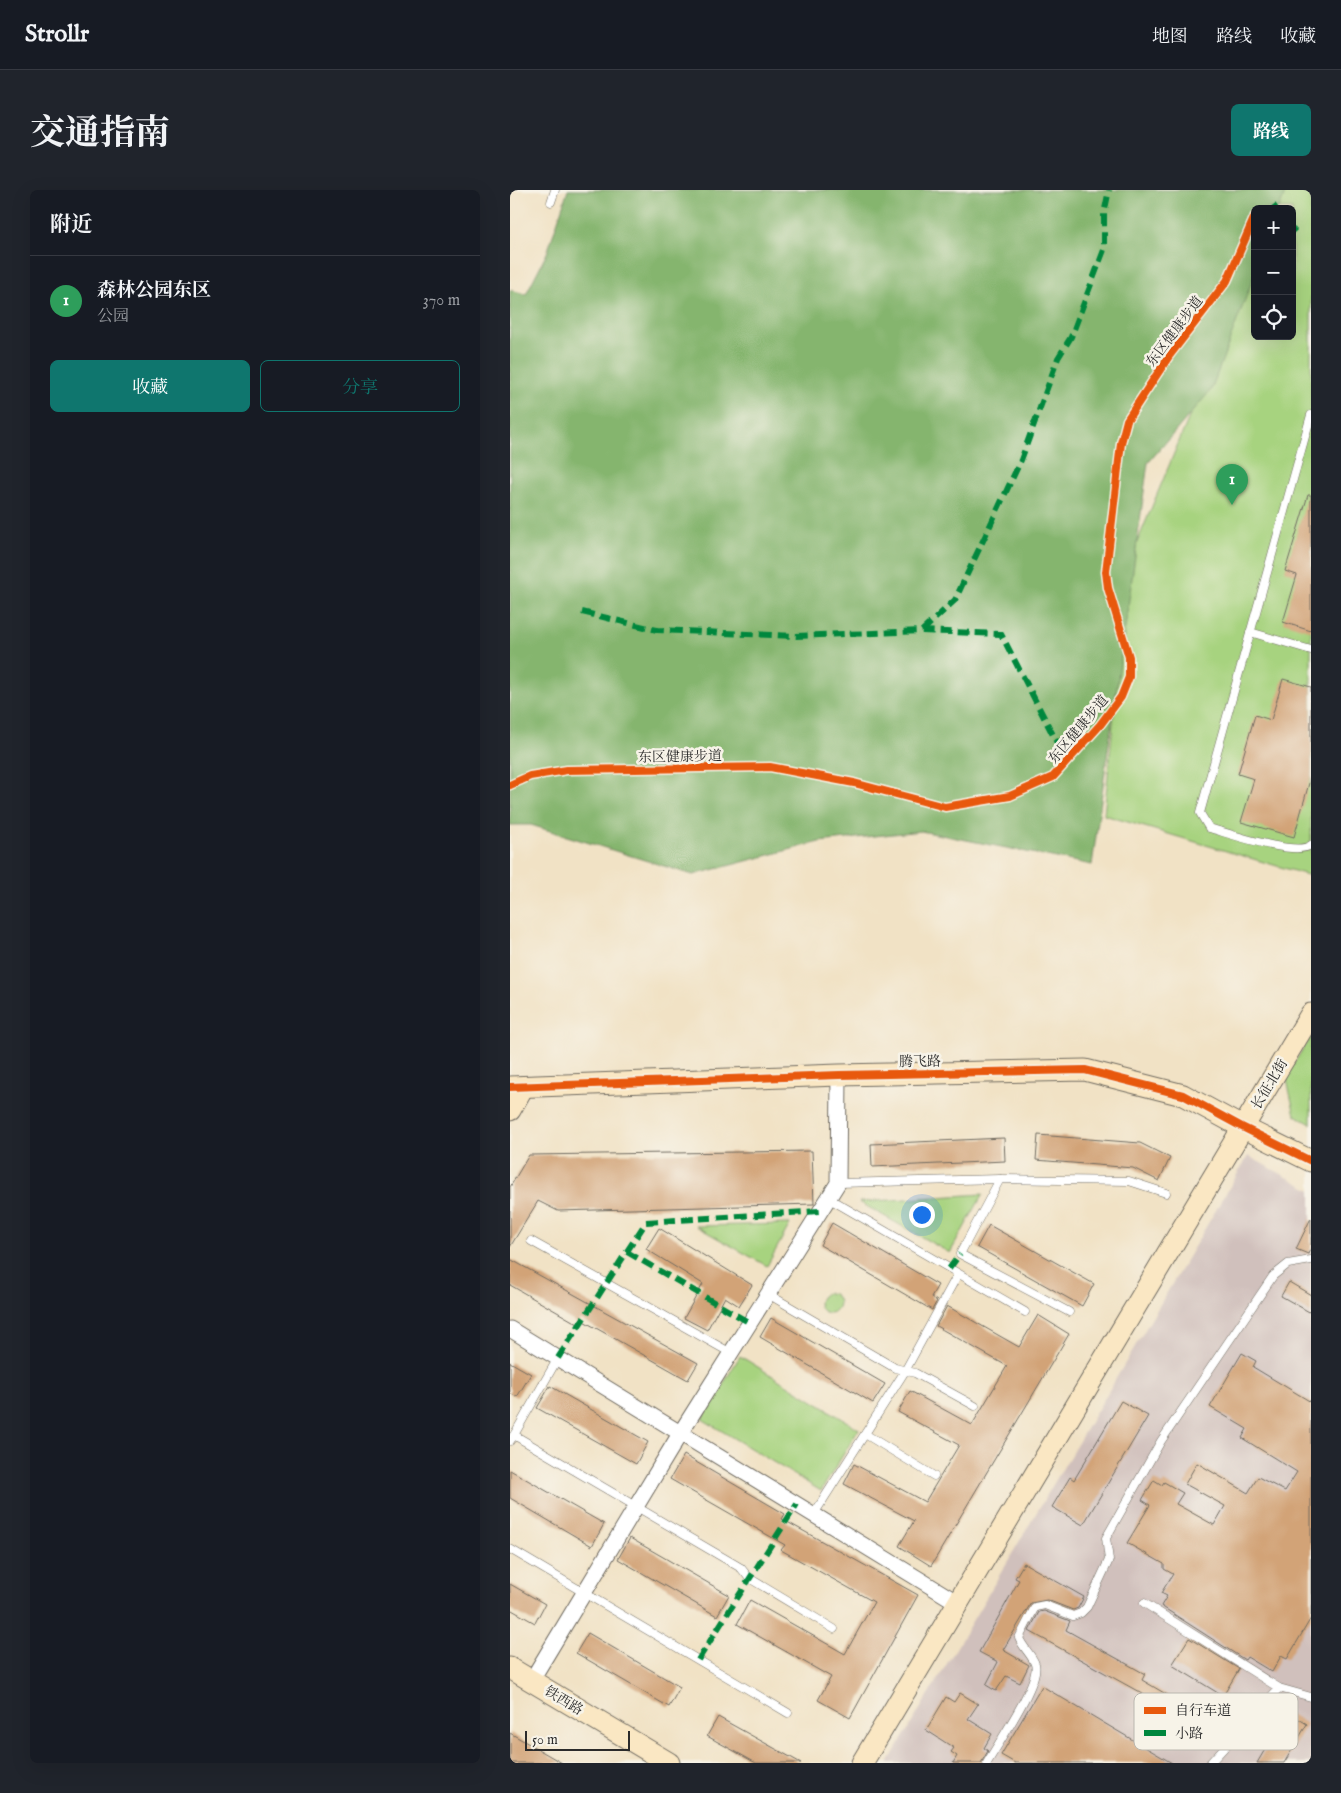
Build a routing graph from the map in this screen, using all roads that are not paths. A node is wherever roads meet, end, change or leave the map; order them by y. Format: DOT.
graph roads {
  1 [pos="555,190"];
  2 [pos="551,202"];
  3 [pos="1311,415"];
  4 [pos="1250,632"];
  5 [pos="1311,650"];
  6 [pos="1311,845"];
  7 [pos="1311,1014"];
  8 [pos="839,1075"];
  9 [pos="516,1087"];
  10 [pos="510,1110"];
  11 [pos="1242,1127"];
  12 [pos="1311,1161"];
  13 [pos="1000,1179"];
  14 [pos="838,1183"];
  15 [pos="1166,1193"];
  16 [pos="828,1198"];
  17 [pos="531,1241"];
  18 [pos="1311,1260"];
  19 [pos="958,1274"];
  20 [pos="768,1294"];
  21 [pos="1024,1312"];
  22 [pos="1069,1312"];
  23 [pos="510,1329"];
  24 [pos="731,1353"];
  25 [pos="558,1358"];
  26 [pos="905,1371"];
  27 [pos="975,1406"];
  28 [pos="681,1432"];
  29 [pos="865,1434"];
  30 [pos="512,1438"];
  31 [pos="934,1476"];
  32 [pos="636,1507"];
  33 [pos="814,1514"];
  34 [pos="510,1549"];
  35 [pos="584,1593"];
  36 [pos="958,1602"];
  37 [pos="1144,1603"];
  38 [pos="834,1629"];
  39 [pos="510,1668"];
  40 [pos="531,1681"];
  41 [pos="1280,1688"];
  42 [pos="1275,1693"];
  43 [pos="1297,1693"];
  44 [pos="1298,1693"];
  45 [pos="1311,1697"];
  46 [pos="788,1713"];
  47 [pos="1222,1750"];
  48 [pos="657,1760"];
  49 [pos="862,1763"];
  50 [pos="987,1763"];
  51 [pos="1210,1763"];
  1 -- 2 [label="lane"];
  3 -- 4 [label="lane"];
  4 -- 5 [label="lane"];
  4 -- 6 [label="lane"];
  7 -- 11 [label="street, 长征北街"];
  8 -- 9 [label="street, 腾飞路"];
  8 -- 11 [label="street, 腾飞路"];
  8 -- 14 [label="street"];
  9 -- 10 [label="street"];
  11 -- 12 [label="street, 腾飞路"];
  11 -- 36 [label="street, 长征北街"];
  13 -- 14 [label="lane"];
  13 -- 15 [label="lane"];
  13 -- 22 [label="lane"];
  14 -- 16 [label="street"];
  16 -- 19 [label="lane"];
  16 -- 20 [label="street"];
  17 -- 24 [label="lane"];
  18 -- 50 [label="lane"];
  19 -- 21 [label="lane"];
  19 -- 26 [label="lane"];
  20 -- 24 [label="street"];
  20 -- 26 [label="lane"];
  23 -- 25 [label="street"];
  24 -- 28 [label="street"];
  25 -- 28 [label="street"];
  25 -- 30 [label="lane"];
  26 -- 27 [label="lane"];
  26 -- 29 [label="lane"];
  28 -- 32 [label="street"];
  28 -- 33 [label="street"];
  29 -- 31 [label="lane"];
  29 -- 33 [label="lane"];
  30 -- 32 [label="lane"];
  32 -- 35 [label="street"];
  32 -- 38 [label="lane"];
  33 -- 36 [label="street"];
  34 -- 35 [label="lane"];
  35 -- 40 [label="street"];
  35 -- 46 [label="lane"];
  36 -- 49 [label="street, 长征北街"];
  37 -- 41 [label="lane"];
  39 -- 40 [label="street, 铁西路"];
  40 -- 48 [label="street, 铁西路"];
  41 -- 42 [label="lane"];
  41 -- 43 [label="lane"];
  44 -- 45 [label="lane"];
  47 -- 51 [label="lane"];
}
